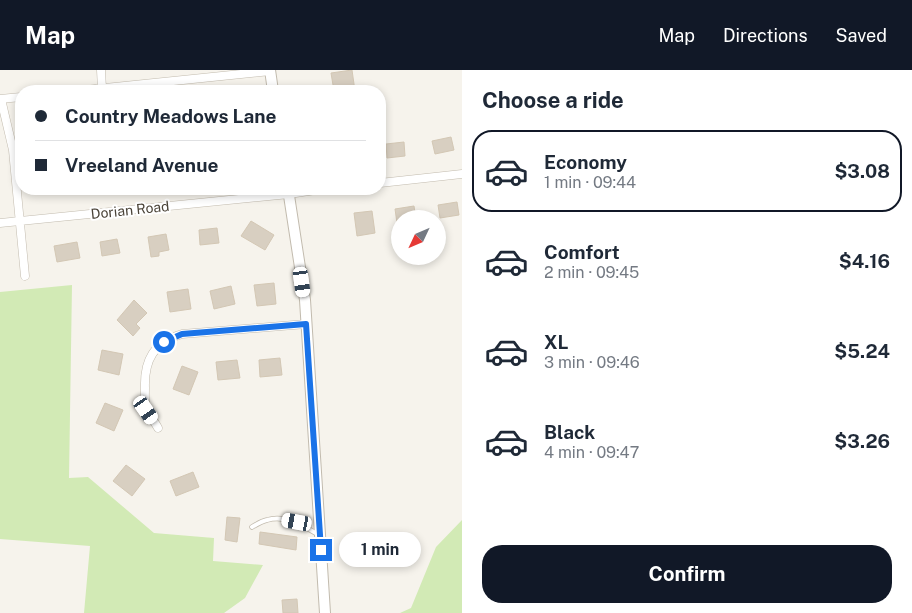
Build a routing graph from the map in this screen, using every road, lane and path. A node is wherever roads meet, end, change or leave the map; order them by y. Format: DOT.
graph roads {
  1 [pos="101,70"];
  2 [pos="270,70"];
  3 [pos="102,85"];
  4 [pos="137,85"];
  5 [pos="272,85"];
  6 [pos="15,98"];
  7 [pos="0,99"];
  8 [pos="15,170"];
  9 [pos="462,174"];
  10 [pos="386,182"];
  11 [pos="18,195"];
  12 [pos="252,195"];
  13 [pos="290,195"];
  14 [pos="20,220"];
  15 [pos="0,222"];
  16 [pos="25,276"];
  17 [pos="306,324"];
  18 [pos="158,428"];
  19 [pos="252,527"];
  20 [pos="321,536"];
  21 [pos="325,613"];
  1 -- 3 [label="street"];
  2 -- 4 [label="street"];
  2 -- 5 [label="street"];
  6 -- 7 [label="street"];
  7 -- 8 [label="street"];
  9 -- 10 [label="street"];
  11 -- 14 [label="street"];
  12 -- 14 [label="street, Dorian Road"];
  13 -- 17 [label="street"];
  14 -- 15 [label="street, Dorian Road"];
  14 -- 16 [label="street"];
  17 -- 18 [label="street"];
  17 -- 20 [label="street"];
  19 -- 20 [label="lane"];
  20 -- 21 [label="street"];
}
